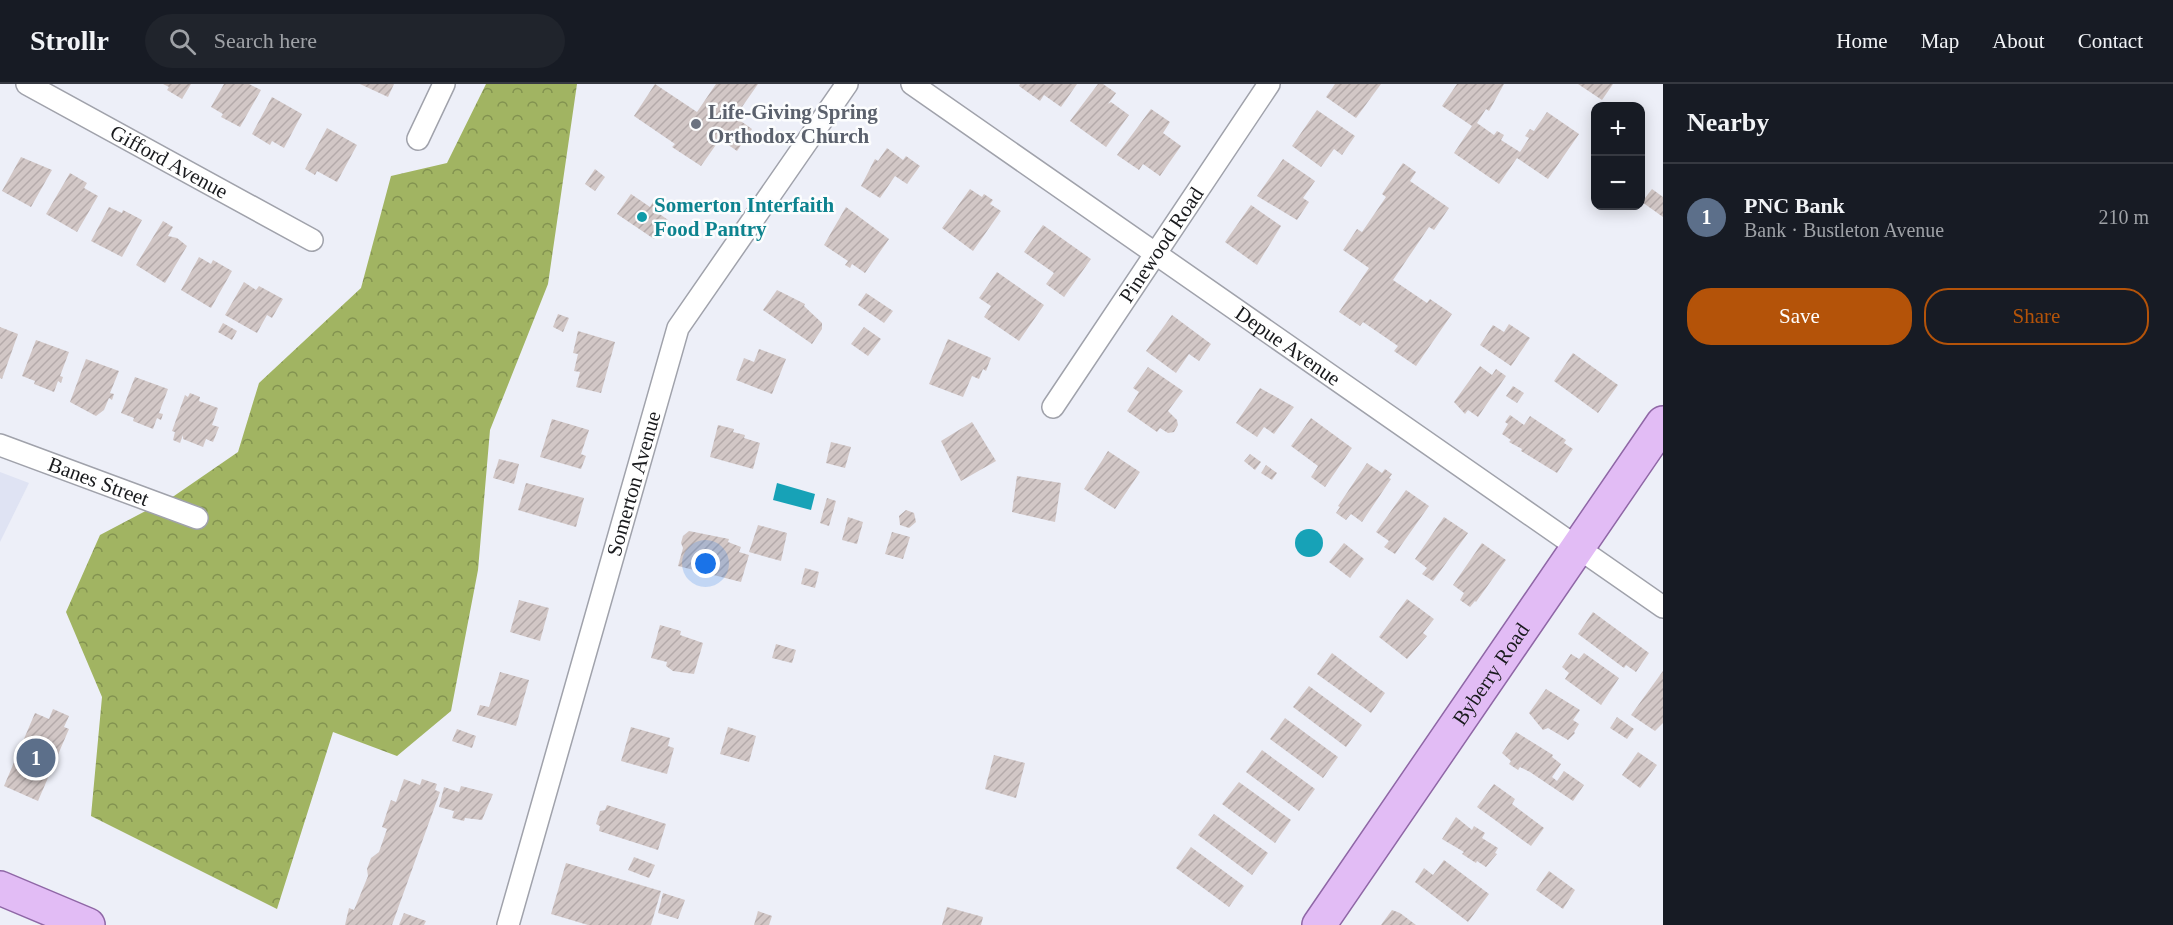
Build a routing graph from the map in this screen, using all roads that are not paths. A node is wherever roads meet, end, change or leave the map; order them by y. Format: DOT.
graph roads {
  1 [pos="27,84"];
  2 [pos="444,84"];
  3 [pos="847,84"];
  4 [pos="912,84"];
  5 [pos="1269,84"];
  6 [pos="418,139"];
  7 [pos="312,240"];
  8 [pos="1154,253"];
  9 [pos="1053,407"];
  10 [pos="1663,423"];
  11 [pos="0,445"];
  12 [pos="197,518"];
  13 [pos="1578,548"];
  14 [pos="1663,607"];
  15 [pos="0,888"];
  16 [pos="88,925"];
  17 [pos="508,925"];
  18 [pos="1319,925"];
  1 -- 7 [label="street, Gifford Avenue"];
  2 -- 6 [label="street"];
  3 -- 17 [label="street, Somerton Avenue"];
  4 -- 8 [label="street, Depue Avenue"];
  5 -- 8 [label="street, Pinewood Road"];
  8 -- 9 [label="street, Pinewood Road"];
  8 -- 13 [label="street, Depue Avenue"];
  10 -- 13 [label="main road, Byberry Road"];
  11 -- 12 [label="street, Banes Street"];
  13 -- 14 [label="street, Depue Avenue"];
  13 -- 18 [label="main road, Byberry Road"];
  15 -- 16 [label="main road"];
}
